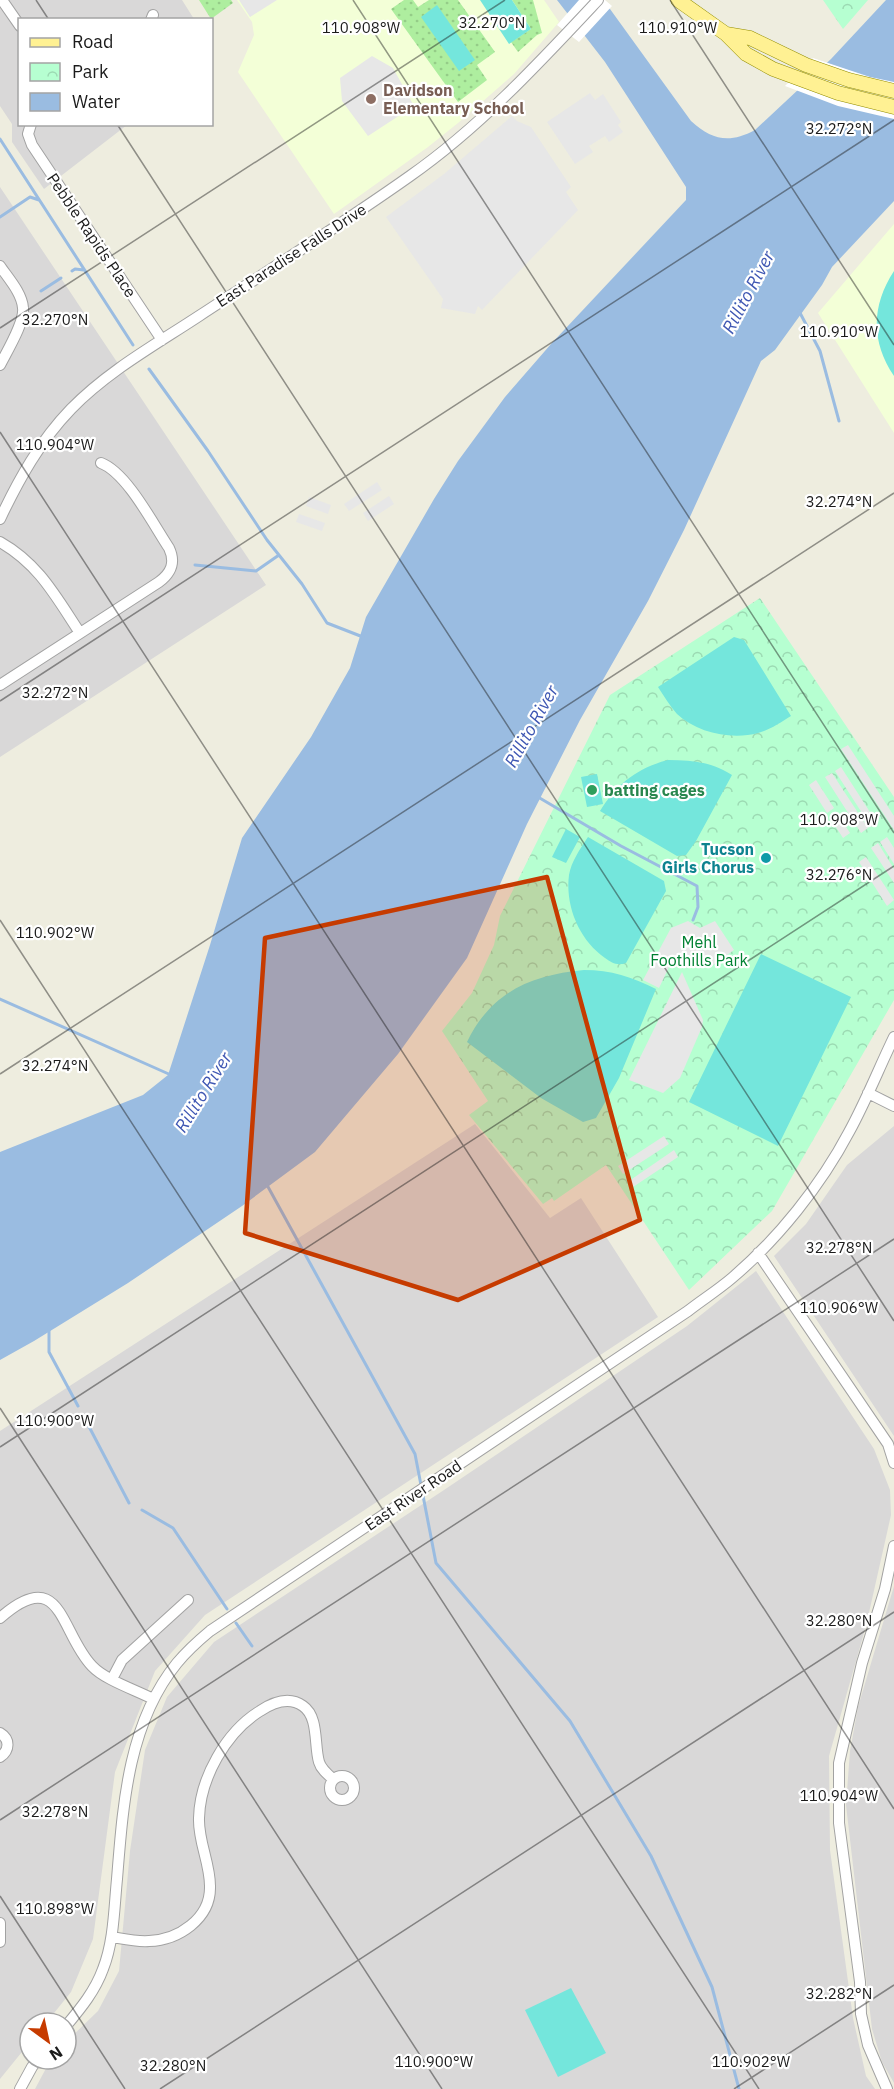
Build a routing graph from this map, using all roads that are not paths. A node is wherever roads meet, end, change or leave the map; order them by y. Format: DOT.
graph roads {
  1 [pos="2,0"];
  2 [pos="598,0"];
  3 [pos="678,0"];
  4 [pos="18,23"];
  5 [pos="726,34"];
  6 [pos="894,91"];
  7 [pos="894,107"];
  8 [pos="30,126"];
  9 [pos="0,266"];
  10 [pos="162,340"];
  11 [pos="0,365"];
  12 [pos="101,463"];
  13 [pos="0,519"];
  14 [pos="0,542"];
  15 [pos="80,633"];
  16 [pos="0,685"];
  17 [pos="894,1037"];
  18 [pos="868,1093"];
  19 [pos="894,1106"];
  20 [pos="758,1253"];
  21 [pos="894,1463"];
  22 [pos="894,1546"];
  23 [pos="188,1600"];
  24 [pos="0,1618"];
  25 [pos="112,1679"];
  26 [pos="153,1699"];
  27 [pos="0,1733"];
  28 [pos="0,1757"];
  29 [pos="333,1779"];
  30 [pos="0,1923"];
  31 [pos="112,1937"];
  32 [pos="0,1942"];
  33 [pos="78,2011"];
  34 [pos="30,2071"];
  35 [pos="20,2089"];
  36 [pos="887,2089"];
  1 -- 4 [label="street"];
  2 -- 10 [label="street, East Paradise Falls Drive"];
  3 -- 5 [label="main road"];
  5 -- 6 [label="main road"];
  5 -- 7 [label="main road"];
  8 -- 10 [label="street, Pebble Rapids Place"];
  9 -- 11 [label="street"];
  10 -- 13 [label="street, East Paradise Falls Drive"];
  12 -- 15 [label="street"];
  14 -- 15 [label="street"];
  15 -- 16 [label="street"];
  17 -- 18 [label="street, East River Road"];
  18 -- 19 [label="street"];
  18 -- 20 [label="street, East River Road"];
  20 -- 21 [label="street"];
  20 -- 26 [label="street, East River Road"];
  22 -- 36 [label="street"];
  23 -- 25 [label="street"];
  24 -- 25 [label="street"];
  25 -- 26 [label="street"];
  26 -- 31 [label="street, East River Road"];
  27 -- 28 [label="street"];
  29 -- 31 [label="street"];
  30 -- 32 [label="street"];
  31 -- 33 [label="street, East River Road"];
  34 -- 35 [label="street"];
}
